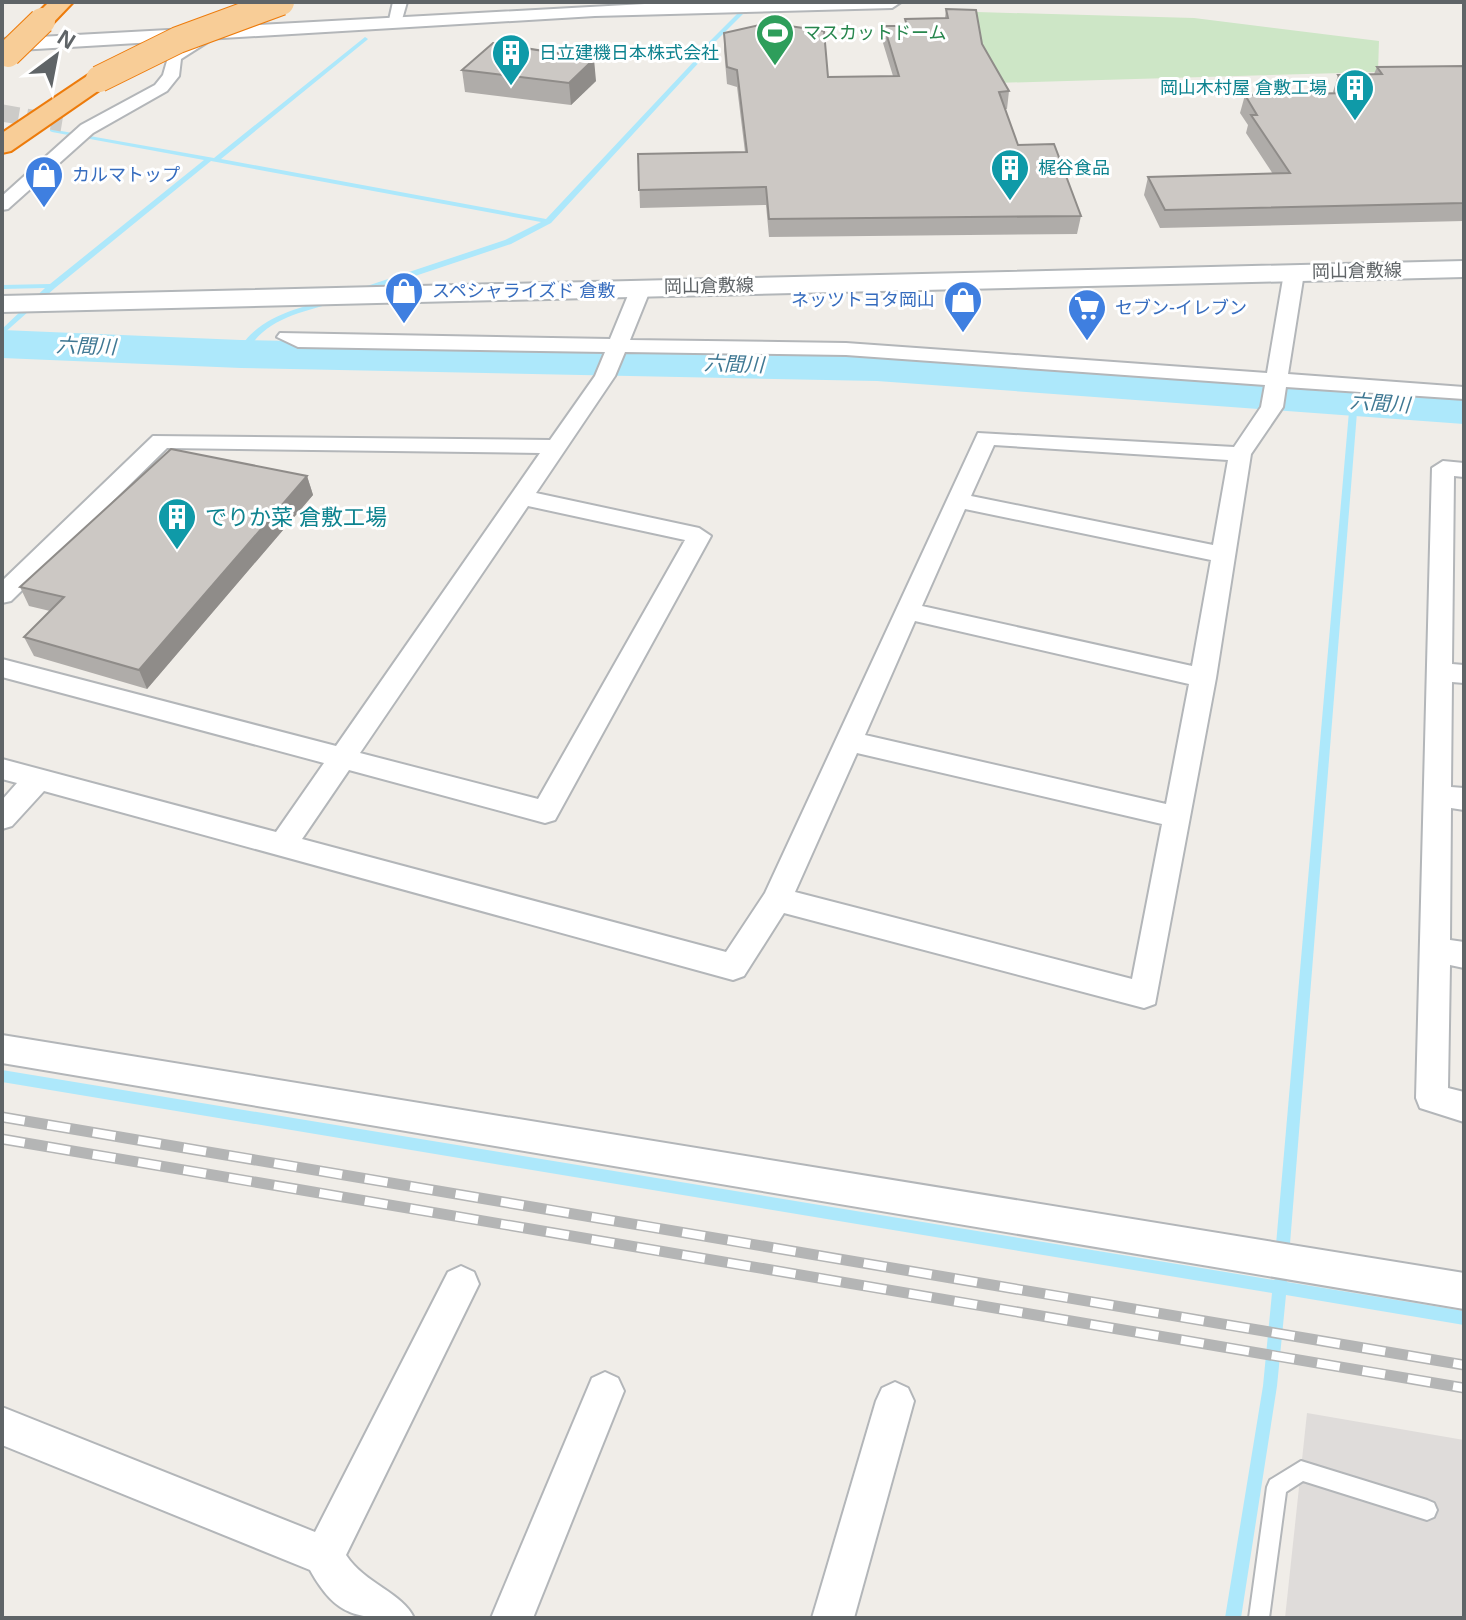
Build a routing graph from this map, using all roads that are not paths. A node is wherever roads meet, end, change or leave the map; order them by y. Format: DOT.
graph roads {
  1 [pos="62,2"];
  2 [pos="281,2"];
  3 [pos="556,2"];
  4 [pos="892,2"];
  5 [pos="194,8"];
  6 [pos="398,11"];
  7 [pos="217,32"];
  8 [pos="3,48"];
  9 [pos="92,73"];
  10 [pos="2,122"];
  11 [pos="62,123"];
  12 [pos="83,132"];
  13 [pos="2,145"];
  14 [pos="2,205"];
  15 [pos="1464,269"];
  16 [pos="1294,273"];
  17 [pos="641,288"];
  18 [pos="22,304"];
  19 [pos="287,337"];
  20 [pos="618,346"];
  21 [pos="1277,382"];
  22 [pos="1464,393"];
  23 [pos="555,447"];
  24 [pos="1240,454"];
  25 [pos="1464,470"];
  26 [pos="520,497"];
  27 [pos="957,500"];
  28 [pos="1223,555"];
  29 [pos="1452,561"];
  30 [pos="2,595"];
  31 [pos="907,611"];
  32 [pos="2,668"];
  33 [pos="1451,672"];
  34 [pos="1203,678"];
  35 [pos="848,741"];
  36 [pos="344,758"];
  37 [pos="2,769"];
  38 [pos="38,779"];
  39 [pos="1450,797"];
  40 [pos="1177,817"];
  41 [pos="2,818"];
  42 [pos="283,844"];
  43 [pos="777,899"];
  44 [pos="1434,950"];
  45 [pos="1464,955"];
  46 [pos="2,1049"];
  47 [pos="1464,1107"];
  48 [pos="461,1284"];
  49 [pos="1464,1291"];
  50 [pos="605,1391"];
  51 [pos="895,1401"];
  52 [pos="2,1426"];
  53 [pos="1427,1510"];
  54 [pos="324,1556"];
  55 [pos="393,1618"];
  56 [pos="512,1618"];
  57 [pos="833,1618"];
  58 [pos="1259,1618"];
  1 -- 8 [label="highway, bridge"];
  2 -- 9 [label="highway, bridge"];
  3 -- 6 [label="street"];
  4 -- 6 [label="street"];
  5 -- 9 [label="highway"];
  6 -- 7 [label="street"];
  6 -- 8 [label="street"];
  7 -- 8 [label="street"];
  7 -- 12 [label="street"];
  9 -- 10 [label="highway"];
  9 -- 13 [label="highway"];
  11 -- 12 [label="street"];
  12 -- 14 [label="street"];
  15 -- 16 [label="main road, 岡山倉敷線"];
  16 -- 17 [label="main road, 岡山倉敷線"];
  16 -- 21 [label="street"];
  17 -- 18 [label="main road, 岡山倉敷線"];
  17 -- 20 [label="street"];
  19 -- 20 [label="street"];
  20 -- 21 [label="street"];
  20 -- 23 [label="street"];
  21 -- 22 [label="street"];
  21 -- 24 [label="street"];
  23 -- 26 [label="street"];
  23 -- 30 [label="street"];
  24 -- 27 [label="street"];
  24 -- 28 [label="street"];
  25 -- 29 [label="street"];
  26 -- 36 [label="street"];
  26 -- 36 [label="street"];
  27 -- 28 [label="street"];
  27 -- 31 [label="street"];
  28 -- 34 [label="street"];
  29 -- 33 [label="street"];
  31 -- 34 [label="street"];
  31 -- 35 [label="street"];
  32 -- 36 [label="street"];
  33 -- 39 [label="street"];
  34 -- 40 [label="street"];
  35 -- 40 [label="street"];
  35 -- 43 [label="street"];
  36 -- 42 [label="street"];
  37 -- 38 [label="street"];
  38 -- 41 [label="street"];
  38 -- 42 [label="street"];
  39 -- 44 [label="street"];
  40 -- 43 [label="street"];
  42 -- 43 [label="street"];
  44 -- 45 [label="street"];
  44 -- 47 [label="street"];
  46 -- 49 [label="street"];
  48 -- 54 [label="street"];
  50 -- 56 [label="street"];
  51 -- 57 [label="street"];
  52 -- 54 [label="street"];
  53 -- 58 [label="lane"];
  54 -- 55 [label="street"];
}
